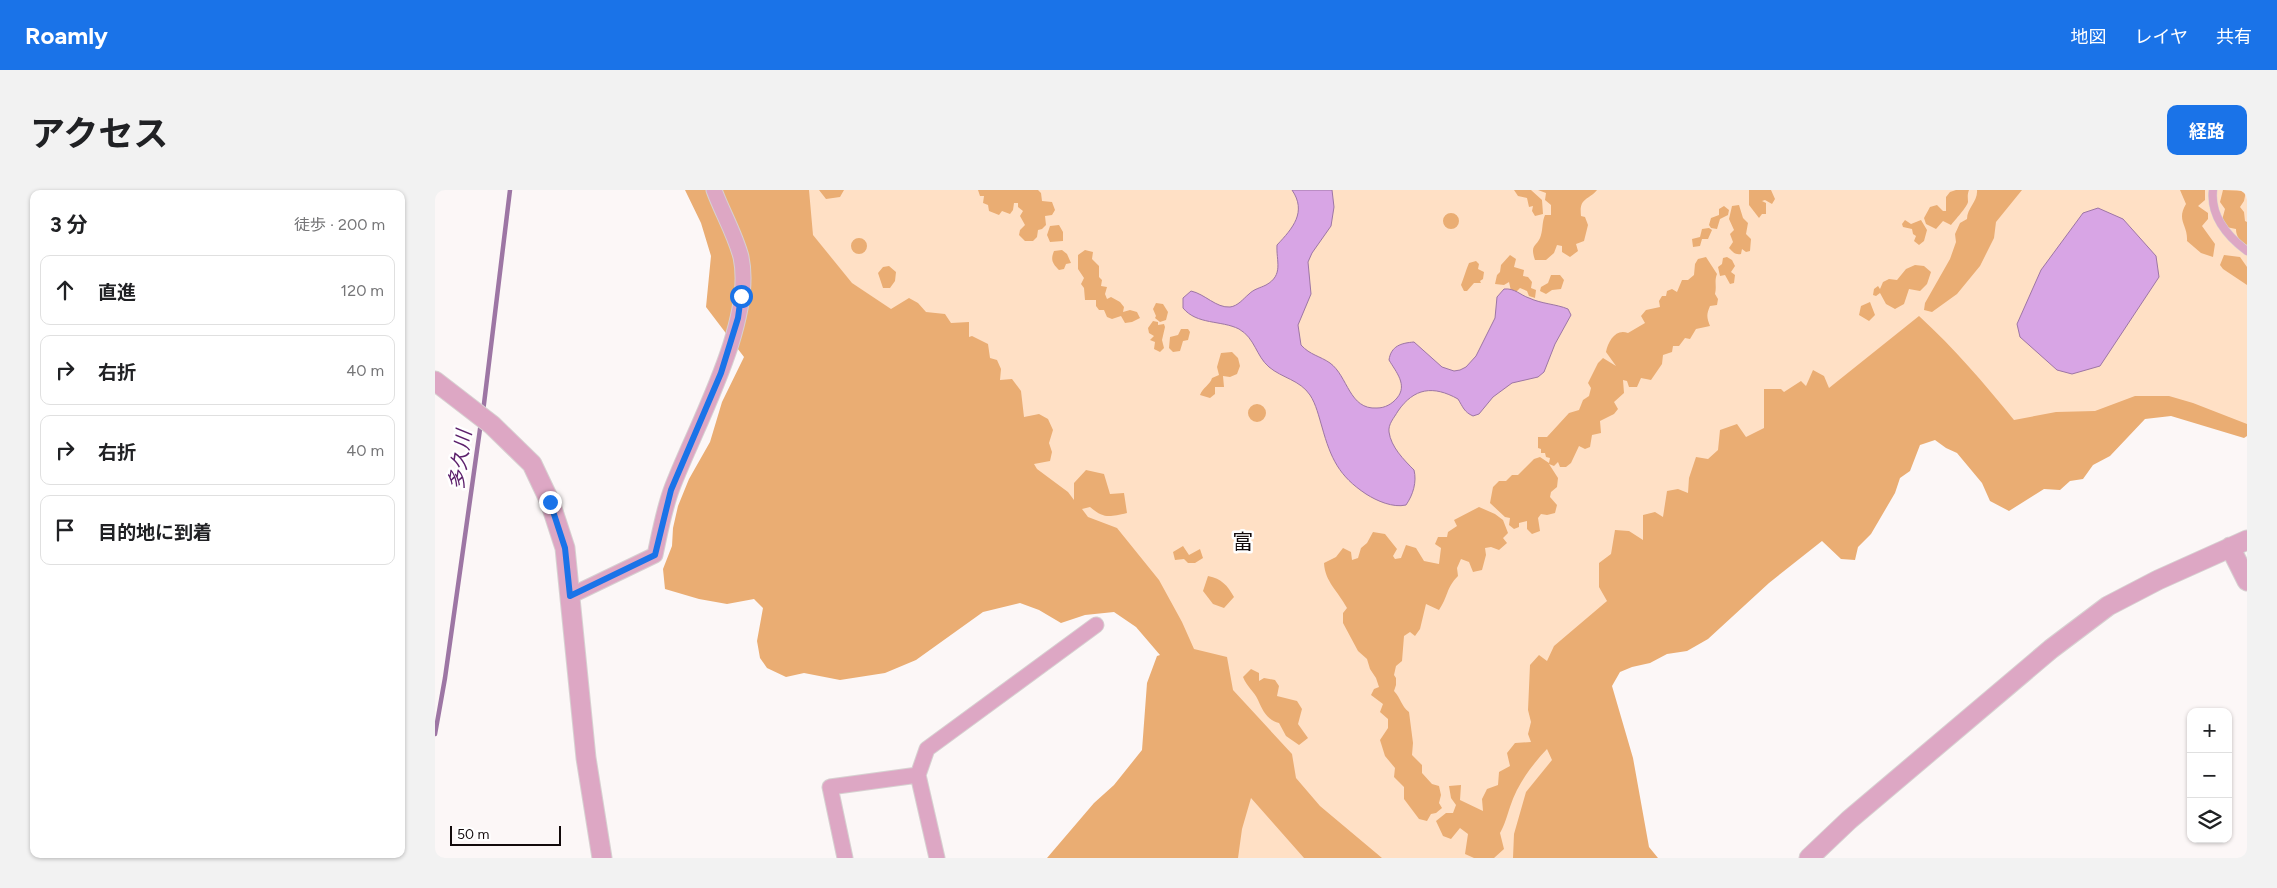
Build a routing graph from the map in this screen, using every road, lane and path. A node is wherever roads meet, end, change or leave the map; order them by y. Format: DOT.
graph roads {
  1 [pos="714,190"];
  2 [pos="2213,190"];
  3 [pos="2247,251"];
  4 [pos="435,381"];
  5 [pos="2247,540"];
  6 [pos="2230,547"];
  7 [pos="2247,581"];
  8 [pos="570,596"];
  9 [pos="1096,625"];
  10 [pos="918,775"];
  11 [pos="602,858"];
  12 [pos="845,858"];
  13 [pos="937,858"];
  14 [pos="1809,858"];
  1 -- 8 [label="street"];
  2 -- 3 [label="lane"];
  4 -- 8 [label="street"];
  5 -- 6 [label="street"];
  6 -- 7 [label="street"];
  6 -- 14 [label="street"];
  8 -- 11 [label="street"];
  9 -- 10 [label="street"];
  10 -- 12 [label="street"];
  10 -- 13 [label="street"];
}
